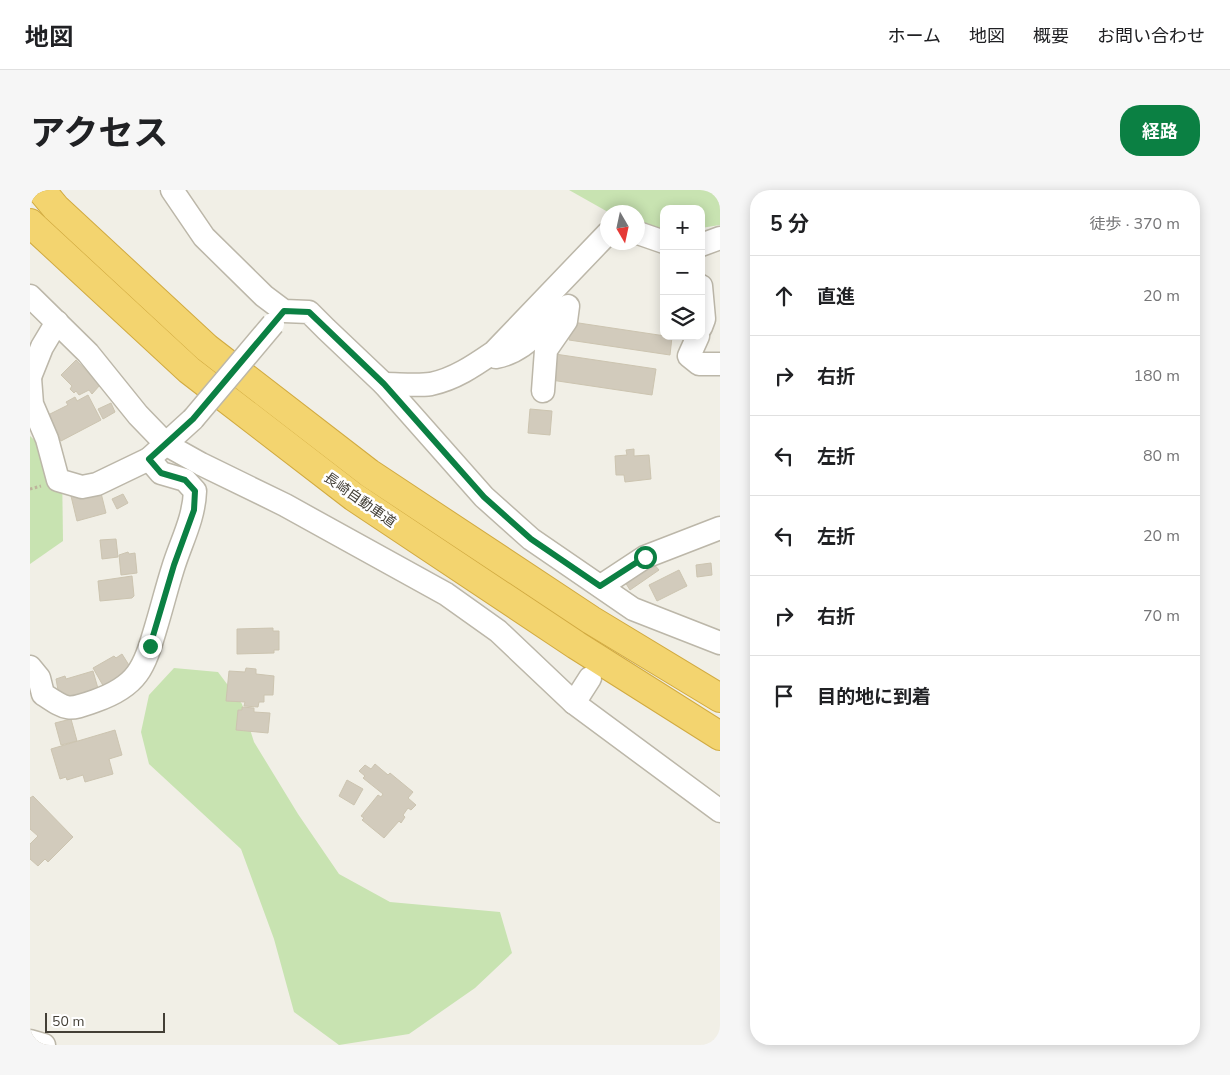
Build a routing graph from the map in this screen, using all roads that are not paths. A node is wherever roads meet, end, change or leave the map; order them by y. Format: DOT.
graph roads {
  1 [pos="40,190"];
  2 [pos="172,190"];
  3 [pos="30,223"];
  4 [pos="645,235"];
  5 [pos="720,238"];
  6 [pos="600,241"];
  7 [pos="660,241"];
  8 [pos="705,244"];
  9 [pos="30,296"];
  10 [pos="278,318"];
  11 [pos="57,322"];
  12 [pos="696,340"];
  13 [pos="483,360"];
  14 [pos="720,364"];
  15 [pos="30,378"];
  16 [pos="384,384"];
  17 [pos="543,391"];
  18 [pos="166,445"];
  19 [pos="149,459"];
  20 [pos="720,528"];
  21 [pos="600,586"];
  22 [pos="720,643"];
  23 [pos="30,667"];
  24 [pos="590,678"];
  25 [pos="720,698"];
  26 [pos="574,703"];
  27 [pos="720,736"];
  28 [pos="720,811"];
  29 [pos="30,1041"];
  30 [pos="44,1045"];
  1 -- 25 [label="highway, 長崎自動車道"];
  2 -- 10 [label="street"];
  3 -- 27 [label="highway, 長崎自動車道"];
  4 -- 7 [label="street"];
  5 -- 8 [label="street"];
  6 -- 13 [label="street"];
  9 -- 11 [label="street"];
  10 -- 16 [label="street"];
  10 -- 18 [label="street, bridge"];
  11 -- 15 [label="street"];
  11 -- 18 [label="street"];
  12 -- 14 [label="street"];
  13 -- 16 [label="street"];
  13 -- 17 [label="street"];
  15 -- 19 [label="street"];
  16 -- 21 [label="street"];
  18 -- 19 [label="street"];
  18 -- 26 [label="street"];
  19 -- 23 [label="street"];
  20 -- 21 [label="street"];
  21 -- 22 [label="street"];
  24 -- 26 [label="street"];
  26 -- 28 [label="street"];
  29 -- 30 [label="street"];
}
